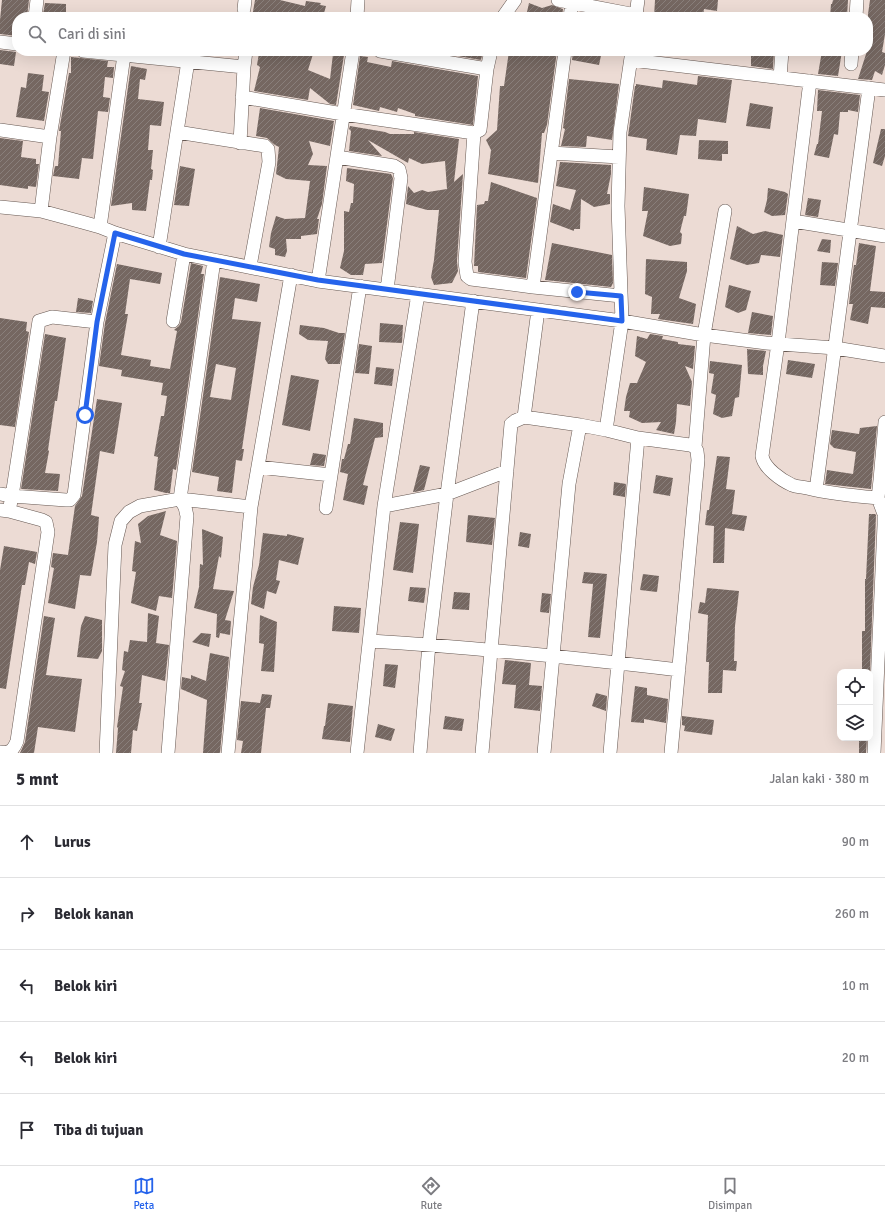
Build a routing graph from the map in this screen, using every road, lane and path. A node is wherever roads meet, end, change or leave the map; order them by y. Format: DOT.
graph roads {
  1 [pos="37,0"];
  2 [pos="358,0"];
  3 [pos="515,0"];
  4 [pos="558,0"];
  5 [pos="638,0"];
  6 [pos="857,0"];
  7 [pos="572,3"];
  8 [pos="36,12"];
  9 [pos="357,12"];
  10 [pos="507,12"];
  11 [pos="571,12"];
  12 [pos="616,12"];
  13 [pos="636,12"];
  14 [pos="856,12"];
  15 [pos="0,42"];
  16 [pos="12,43"];
  17 [pos="63,56"];
  18 [pos="124,56"];
  19 [pos="133,56"];
  20 [pos="245,56"];
  21 [pos="352,56"];
  22 [pos="410,56"];
  23 [pos="490,56"];
  24 [pos="564,56"];
  25 [pos="632,56"];
  26 [pos="782,56"];
  27 [pos="852,56"];
  28 [pos="188,62"];
  29 [pos="851,64"];
  30 [pos="244,67"];
  31 [pos="487,69"];
  32 [pos="780,78"];
  33 [pos="810,81"];
  34 [pos="869,88"];
  35 [pos="885,90"];
  36 [pos="242,97"];
  37 [pos="343,114"];
  38 [pos="0,130"];
  39 [pos="177,132"];
  40 [pos="474,134"];
  41 [pos="50,137"];
  42 [pos="240,142"];
  43 [pos="551,153"];
  44 [pos="619,157"];
  45 [pos="337,158"];
  46 [pos="0,207"];
  47 [pos="41,211"];
  48 [pos="725,211"];
  49 [pos="793,221"];
  50 [pos="100,227"];
  51 [pos="850,231"];
  52 [pos="115,233"];
  53 [pos="885,236"];
  54 [pos="159,247"];
  55 [pos="184,254"];
  56 [pos="214,260"];
  57 [pos="250,266"];
  58 [pos="291,275"];
  59 [pos="318,280"];
  60 [pos="360,286"];
  61 [pos="533,287"];
  62 [pos="387,290"];
  63 [pos="418,294"];
  64 [pos="621,296"];
  65 [pos="473,301"];
  66 [pos="538,310"];
  67 [pos="173,321"];
  68 [pos="622,321"];
  69 [pos="97,322"];
  70 [pos="704,335"];
  71 [pos="778,343"];
  72 [pos="835,348"];
  73 [pos="885,356"];
  74 [pos="524,417"];
  75 [pos="885,422"];
  76 [pos="580,425"];
  77 [pos="606,430"];
  78 [pos="638,438"];
  79 [pos="695,447"];
  80 [pos="258,467"];
  81 [pos="507,471"];
  82 [pos="330,475"];
  83 [pos="883,480"];
  84 [pos="816,490"];
  85 [pos="447,494"];
  86 [pos="6,495"];
  87 [pos="878,498"];
  88 [pos="180,499"];
  89 [pos="384,506"];
  90 [pos="251,507"];
  91 [pos="326,508"];
  92 [pos="5,511"];
  93 [pos="370,641"];
  94 [pos="429,644"];
  95 [pos="491,650"];
  96 [pos="553,655"];
  97 [pos="618,663"];
  98 [pos="679,670"];
  99 [pos="0,752"];
  100 [pos="106,753"];
  101 [pos="168,753"];
  102 [pos="228,753"];
  103 [pos="357,753"];
  104 [pos="420,753"];
  105 [pos="482,753"];
  106 [pos="544,753"];
  107 [pos="610,753"];
  108 [pos="671,753"];
  109 [pos="874,753"];
  1 -- 8 [label="street"];
  2 -- 9 [label="street"];
  3 -- 10 [label="street"];
  4 -- 7 [label="street"];
  5 -- 13 [label="street"];
  6 -- 14 [label="street"];
  7 -- 11 [label="street"];
  7 -- 12 [label="street"];
  15 -- 16 [label="street"];
  17 -- 41 [label="street"];
  18 -- 50 [label="street"];
  19 -- 28 [label="street"];
  20 -- 30 [label="street"];
  21 -- 37 [label="street"];
  22 -- 31 [label="street"];
  23 -- 31 [label="street"];
  24 -- 43 [label="street"];
  25 -- 32 [label="street"];
  25 -- 44 [label="street"];
  26 -- 32 [label="street"];
  27 -- 29 [label="street"];
  28 -- 30 [label="street"];
  28 -- 39 [label="street"];
  30 -- 36 [label="street"];
  31 -- 40 [label="street"];
  32 -- 33 [label="street"];
  33 -- 34 [label="street"];
  33 -- 49 [label="street"];
  34 -- 35 [label="street"];
  34 -- 51 [label="street"];
  36 -- 37 [label="street"];
  36 -- 42 [label="street"];
  37 -- 40 [label="street"];
  37 -- 45 [label="street"];
  38 -- 41 [label="street"];
  39 -- 42 [label="street"];
  39 -- 54 [label="street"];
  40 -- 61 [label="street"];
  41 -- 47 [label="street"];
  42 -- 57 [label="street"];
  43 -- 44 [label="street"];
  43 -- 61 [label="street"];
  44 -- 64 [label="street"];
  45 -- 59 [label="street"];
  45 -- 62 [label="street"];
  46 -- 47 [label="street"];
  47 -- 50 [label="street"];
  48 -- 70 [label="street"];
  49 -- 51 [label="street"];
  49 -- 71 [label="street"];
  50 -- 52 [label="street"];
  51 -- 53 [label="street"];
  51 -- 72 [label="street"];
  52 -- 54 [label="street"];
  52 -- 69 [label="street"];
  54 -- 55 [label="street"];
  55 -- 56 [label="street"];
  55 -- 67 [label="street"];
  56 -- 57 [label="street"];
  56 -- 88 [label="street"];
  57 -- 58 [label="street"];
  58 -- 59 [label="street"];
  58 -- 80 [label="street"];
  59 -- 60 [label="street"];
  60 -- 62 [label="street"];
  60 -- 82 [label="street"];
  61 -- 64 [label="street"];
  62 -- 63 [label="street"];
  63 -- 65 [label="street"];
  63 -- 89 [label="street"];
  64 -- 68 [label="street"];
  65 -- 66 [label="street"];
  65 -- 85 [label="street"];
  66 -- 68 [label="street"];
  66 -- 74 [label="street"];
  68 -- 70 [label="street"];
  68 -- 77 [label="street"];
  69 -- 86 [label="street"];
  69 -- 86 [label="street"];
  70 -- 71 [label="street"];
  70 -- 79 [label="street"];
  71 -- 72 [label="street"];
  71 -- 84 [label="street"];
  72 -- 73 [label="street"];
  72 -- 84 [label="street"];
  74 -- 76 [label="street"];
  74 -- 81 [label="street"];
  75 -- 83 [label="street"];
  76 -- 77 [label="street"];
  76 -- 96 [label="street"];
  77 -- 78 [label="street"];
  78 -- 79 [label="street"];
  78 -- 97 [label="street"];
  79 -- 98 [label="street"];
  80 -- 82 [label="street"];
  80 -- 90 [label="street"];
  81 -- 85 [label="street"];
  81 -- 95 [label="street"];
  82 -- 91 [label="street"];
  83 -- 87 [label="street"];
  84 -- 87 [label="street"];
  85 -- 89 [label="street"];
  85 -- 94 [label="street"];
  86 -- 92 [label="street"];
  87 -- 109 [label="street"];
  88 -- 90 [label="street"];
  88 -- 100 [label="street"];
  88 -- 101 [label="street"];
  89 -- 93 [label="street"];
  90 -- 102 [label="street"];
  92 -- 99 [label="street"];
  93 -- 94 [label="street"];
  93 -- 103 [label="street"];
  94 -- 95 [label="street"];
  94 -- 104 [label="street"];
  95 -- 96 [label="street"];
  95 -- 105 [label="street"];
  96 -- 97 [label="street"];
  96 -- 106 [label="street"];
  97 -- 98 [label="street"];
  97 -- 107 [label="street"];
  98 -- 108 [label="street"];
}
